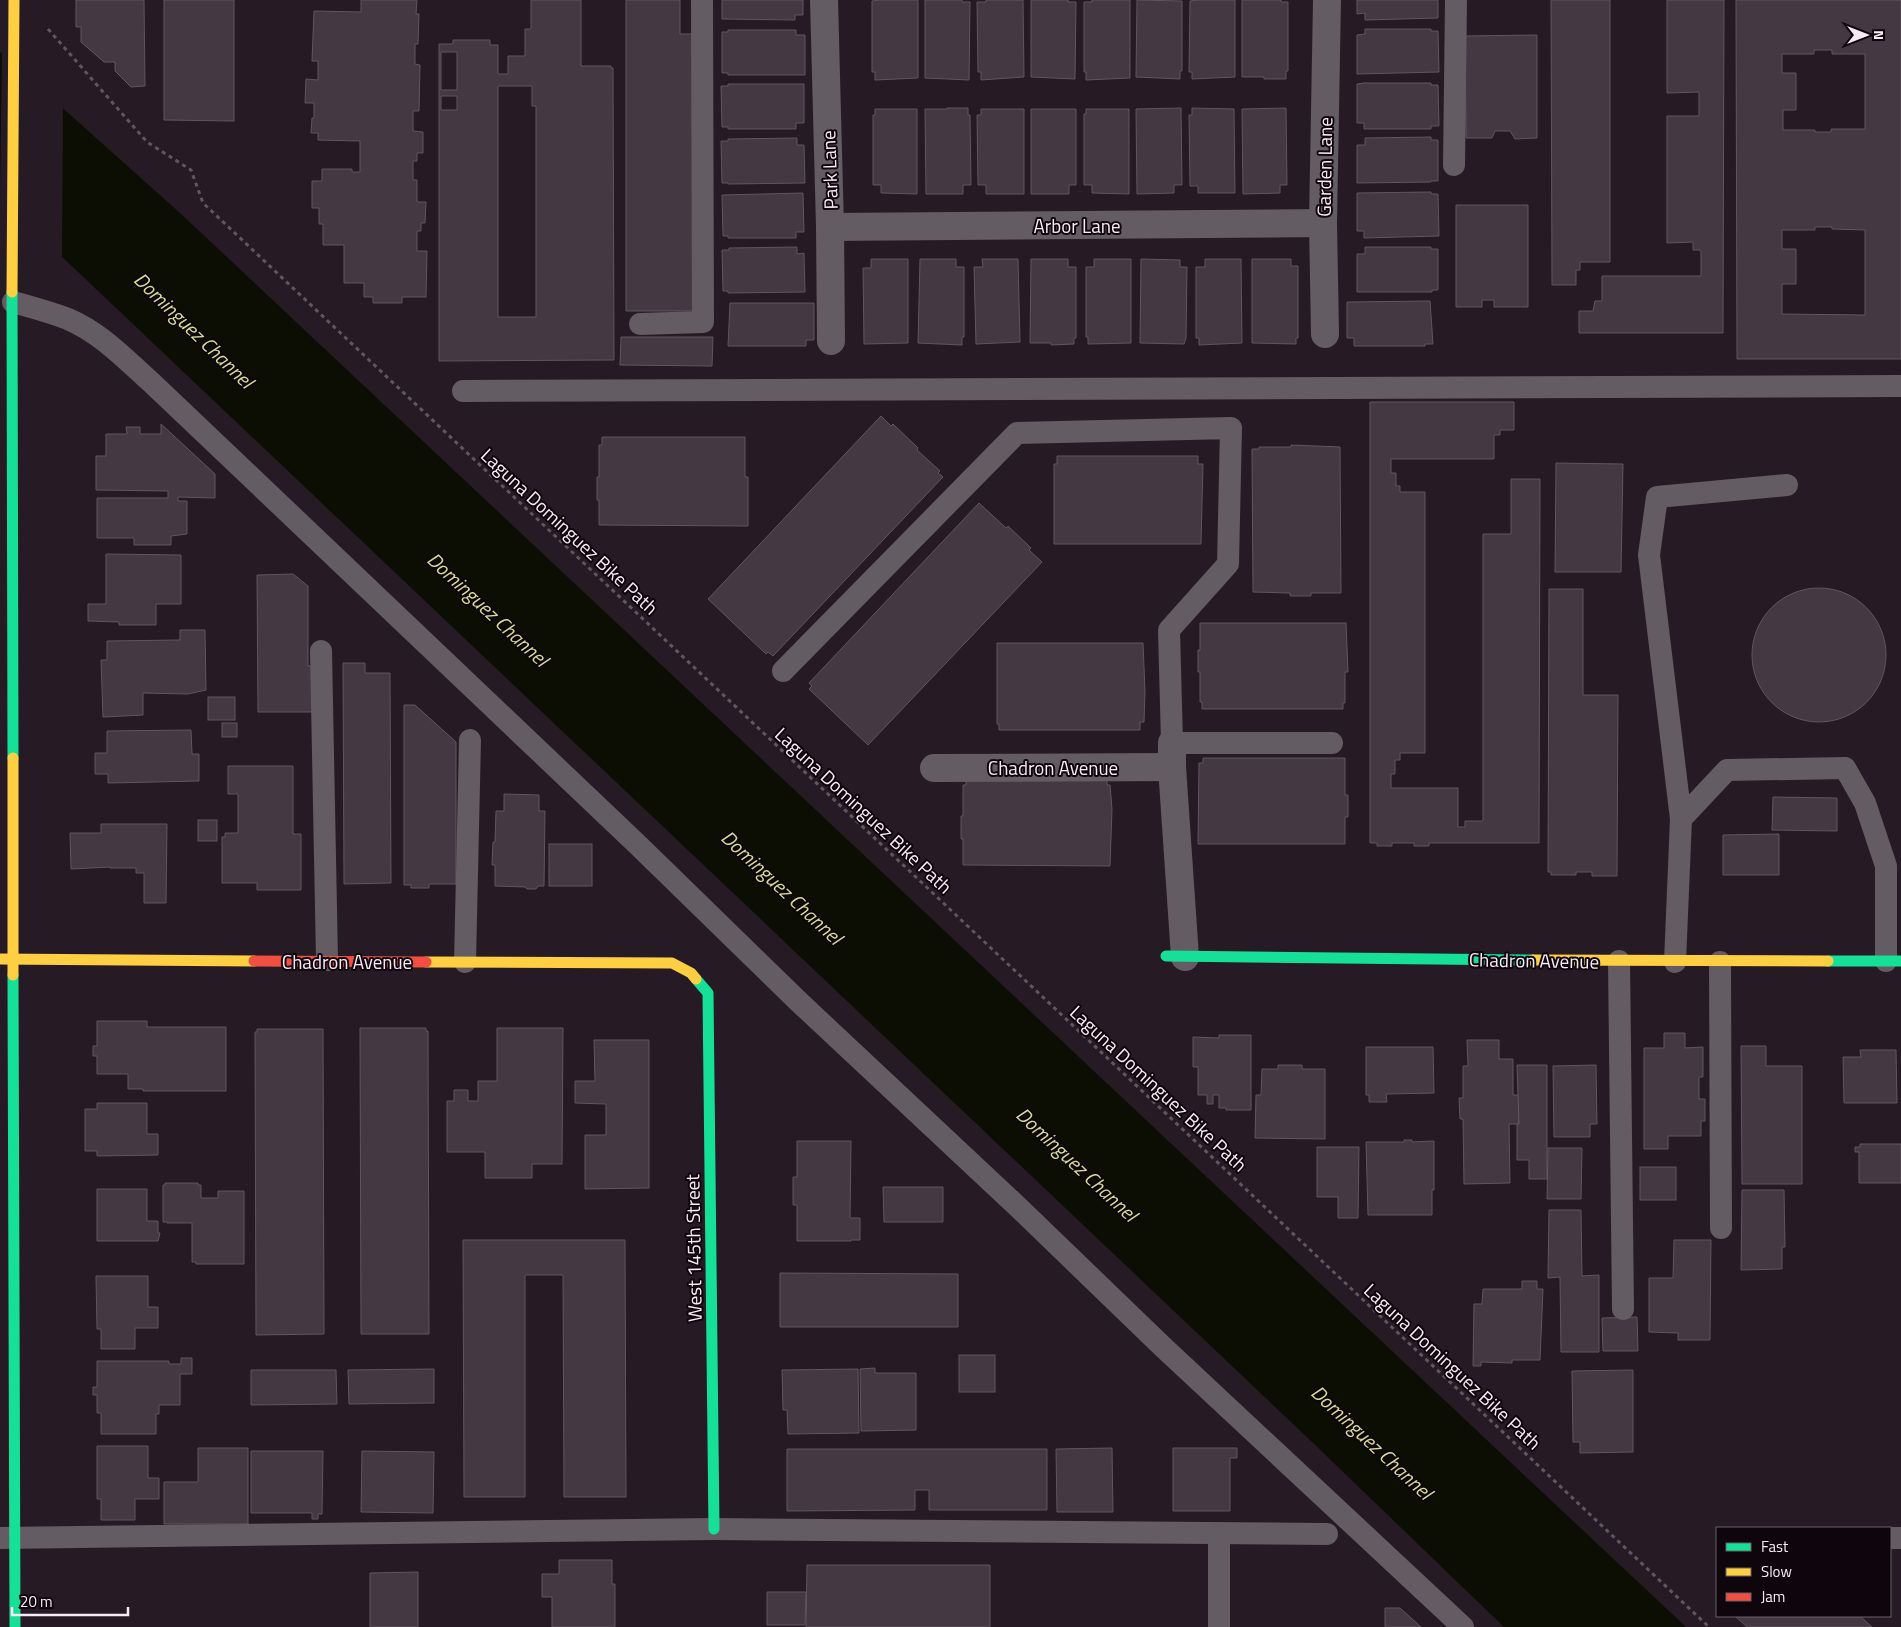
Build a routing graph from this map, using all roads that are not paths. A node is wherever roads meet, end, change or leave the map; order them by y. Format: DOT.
graph roads {
  1 [pos="14,0"];
  2 [pos="702,0"];
  3 [pos="824,0"];
  4 [pos="1327,0"];
  5 [pos="1456,0"];
  6 [pos="1454,165"];
  7 [pos="1323,223"];
  8 [pos="830,227"];
  9 [pos="13,302"];
  10 [pos="640,324"];
  11 [pos="1325,334"];
  12 [pos="831,341"];
  13 [pos="6,371"];
  14 [pos="1901,386"];
  15 [pos="463,392"];
  16 [pos="1787,485"];
  17 [pos="321,650"];
  18 [pos="783,671"];
  19 [pos="470,740"];
  20 [pos="1332,743"];
  21 [pos="1172,755"];
  22 [pos="934,768"];
  23 [pos="1681,819"];
  24 [pos="1175,956"];
  25 [pos="14,958"];
  26 [pos="0,959"];
  27 [pos="327,960"];
  28 [pos="1619,961"];
  29 [pos="1893,961"];
  30 [pos="464,962"];
  31 [pos="1674,962"];
  32 [pos="1720,962"];
  33 [pos="691,973"];
  34 [pos="1721,1228"];
  35 [pos="1623,1310"];
  36 [pos="714,1530"];
  37 [pos="1219,1534"];
  38 [pos="1327,1534"];
  39 [pos="7,1538"];
  40 [pos="15,1627"];
  41 [pos="1219,1627"];
  42 [pos="1463,1627"];
  1 -- 9 [label="street"];
  2 -- 10 [label="lane"];
  3 -- 8 [label="street, Park Lane"];
  4 -- 7 [label="street, Garden Lane"];
  5 -- 6 [label="lane"];
  7 -- 8 [label="street, Arbor Lane"];
  7 -- 11 [label="street, Garden Lane"];
  8 -- 12 [label="street, Park Lane"];
  9 -- 13 [label="street"];
  9 -- 42 [label="lane"];
  13 -- 25 [label="street"];
  14 -- 15 [label="lane"];
  16 -- 23 [label="lane"];
  17 -- 27 [label="lane"];
  18 -- 21 [label="lane"];
  19 -- 30 [label="lane"];
  20 -- 21 [label="lane"];
  21 -- 22 [label="street, Chadron Avenue"];
  21 -- 24 [label="street"];
  23 -- 29 [label="lane"];
  23 -- 31 [label="lane"];
  24 -- 28 [label="street, Chadron Avenue"];
  25 -- 26 [label="street, Chadron Avenue"];
  25 -- 27 [label="street, Chadron Avenue"];
  25 -- 39 [label="street"];
  27 -- 30 [label="street, Chadron Avenue"];
  28 -- 31 [label="street, Chadron Avenue"];
  28 -- 35 [label="lane"];
  29 -- 32 [label="street, Chadron Avenue"];
  30 -- 33 [label="street, Chadron Avenue"];
  31 -- 32 [label="street, Chadron Avenue"];
  32 -- 34 [label="lane"];
  33 -- 36 [label="street, West 145th Street"];
  36 -- 37 [label="lane"];
  36 -- 39 [label="lane"];
  37 -- 38 [label="lane"];
  37 -- 41 [label="lane"];
  39 -- 40 [label="street"];
}
